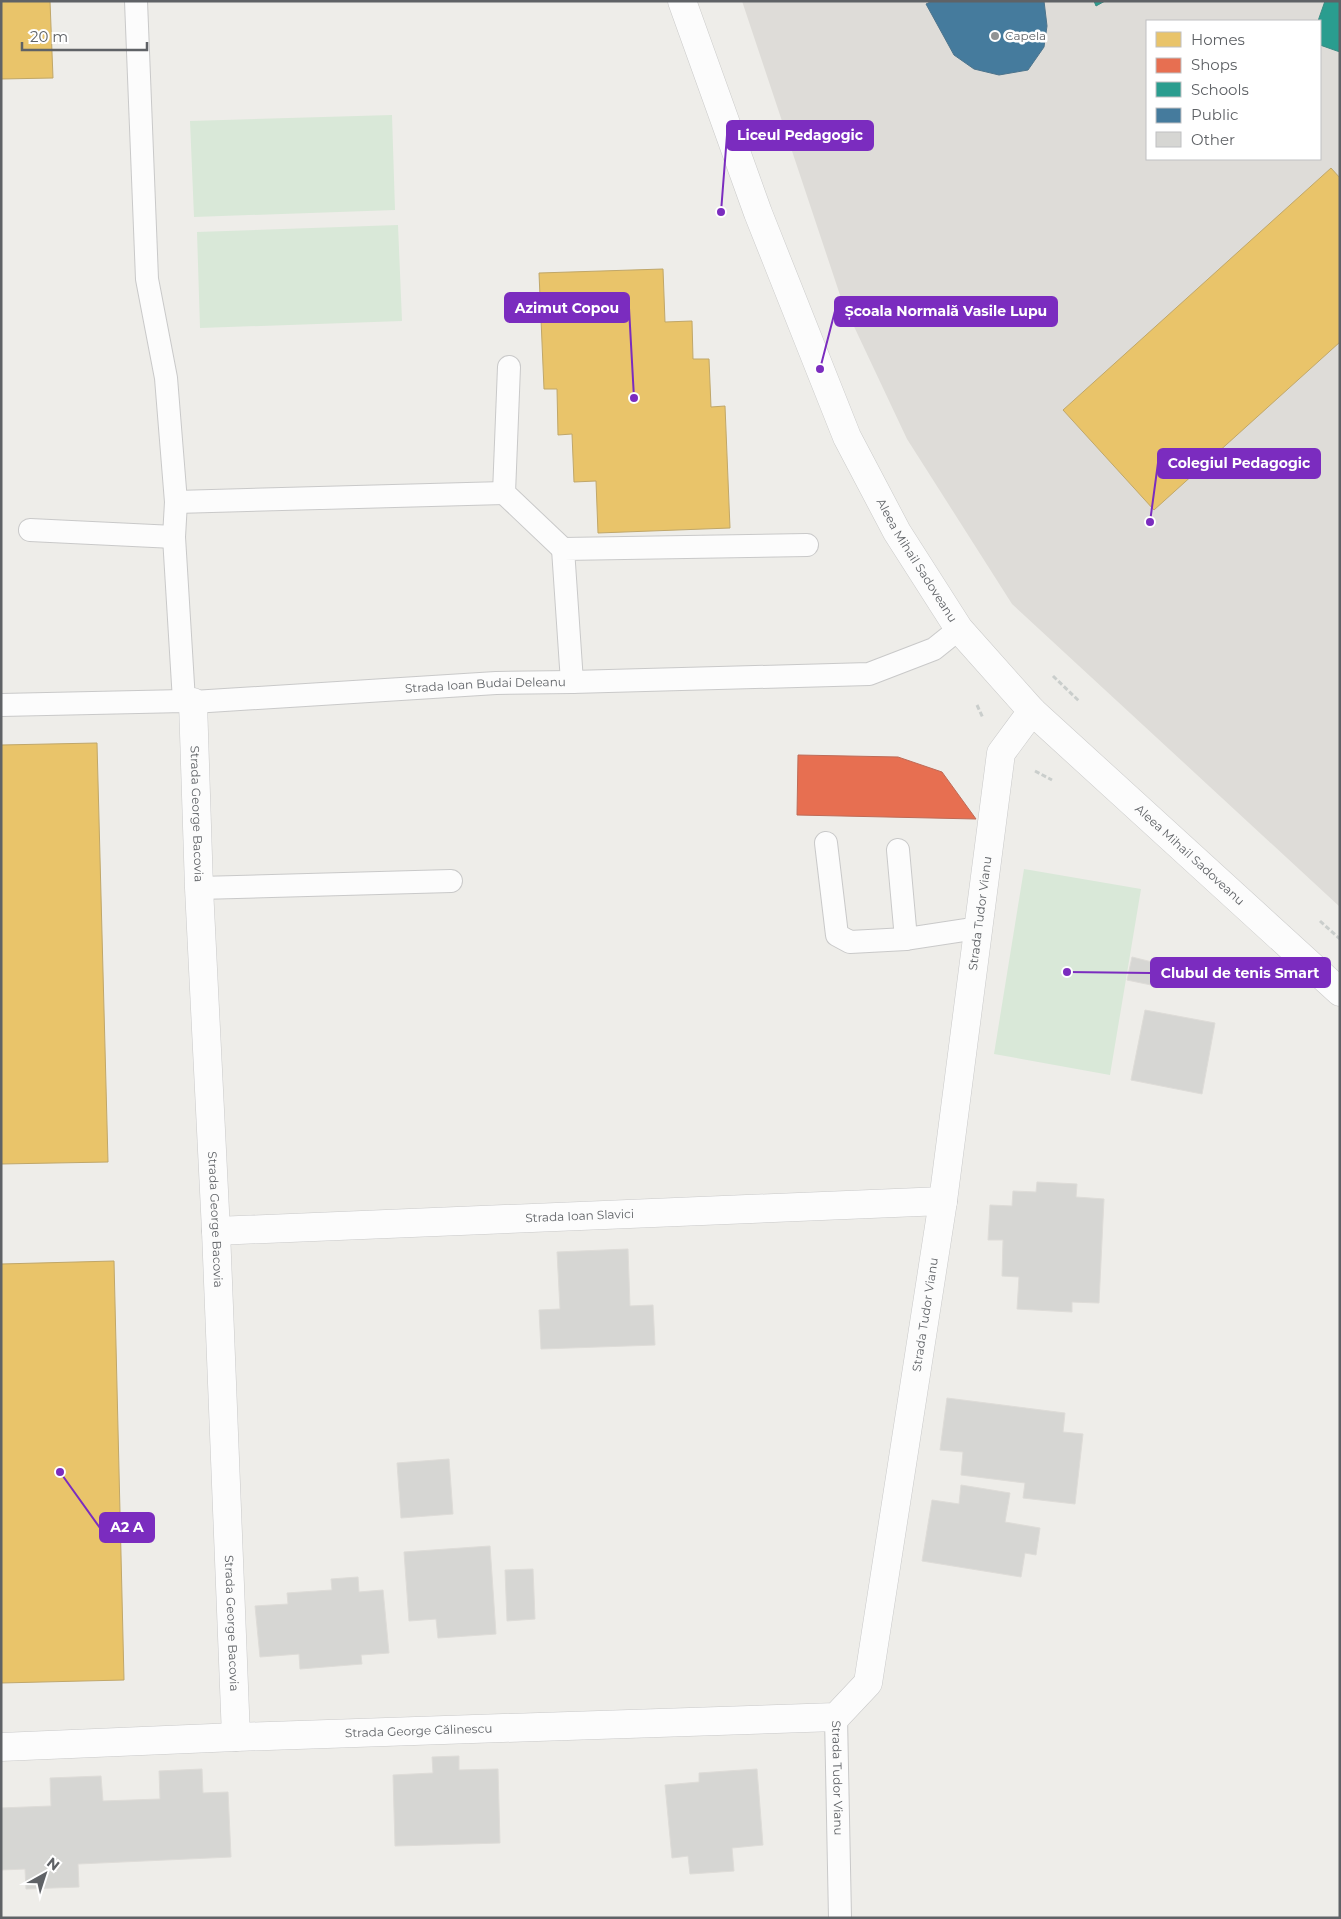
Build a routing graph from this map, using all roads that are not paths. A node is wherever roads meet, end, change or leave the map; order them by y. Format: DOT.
graph roads {
  1 [pos="136,1"];
  2 [pos="682,1"];
  3 [pos="508,367"];
  4 [pos="504,494"];
  5 [pos="176,502"];
  6 [pos="30,530"];
  7 [pos="174,537"];
  8 [pos="807,545"];
  9 [pos="562,549"];
  10 [pos="959,629"];
  11 [pos="572,682"];
  12 [pos="188,702"];
  13 [pos="1,705"];
  14 [pos="1032,711"];
  15 [pos="826,843"];
  16 [pos="898,850"];
  17 [pos="451,881"];
  18 [pos="199,888"];
  19 [pos="978,928"];
  20 [pos="906,939"];
  21 [pos="1340,992"];
  22 [pos="943,1201"];
  23 [pos="216,1231"];
  24 [pos="836,1717"];
  25 [pos="236,1737"];
  26 [pos="1,1747"];
  27 [pos="840,1918"];
  1 -- 5 [label="lane"];
  2 -- 10 [label="street, Aleea Mihail Sadoveanu"];
  3 -- 4 [label="lane"];
  4 -- 5 [label="lane"];
  4 -- 9 [label="lane"];
  5 -- 7 [label="lane"];
  6 -- 7 [label="lane"];
  7 -- 12 [label="lane"];
  8 -- 9 [label="lane"];
  9 -- 11 [label="lane"];
  10 -- 11 [label="lane, Strada Ioan Budai Deleanu"];
  10 -- 14 [label="street, Aleea Mihail Sadoveanu"];
  11 -- 12 [label="lane, Strada Ioan Budai Deleanu"];
  12 -- 13 [label="lane, Strada Ioan Budai Deleanu"];
  12 -- 18 [label="street, Strada George Bacovia"];
  14 -- 19 [label="street, Strada Tudor Vianu"];
  14 -- 21 [label="street, Aleea Mihail Sadoveanu"];
  15 -- 20 [label="lane"];
  16 -- 20 [label="lane"];
  17 -- 18 [label="lane"];
  18 -- 23 [label="street, Strada George Bacovia"];
  19 -- 20 [label="lane"];
  19 -- 22 [label="street, Strada Tudor Vianu"];
  22 -- 23 [label="street, Strada Ioan Slavici"];
  22 -- 24 [label="street, Strada Tudor Vianu"];
  23 -- 25 [label="street, Strada George Bacovia"];
  24 -- 25 [label="street, Strada George Călinescu"];
  24 -- 27 [label="lane, Strada Tudor Vianu"];
  25 -- 26 [label="street, Strada George Călinescu"];
}
